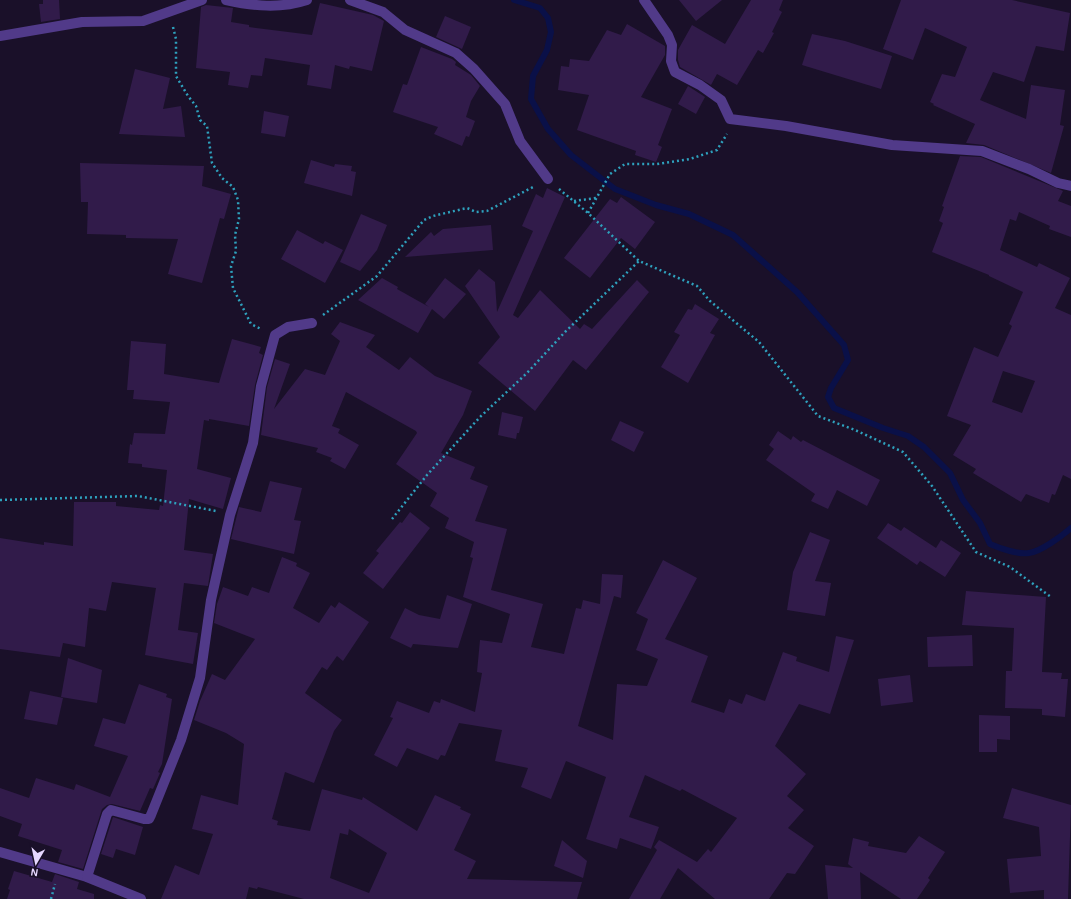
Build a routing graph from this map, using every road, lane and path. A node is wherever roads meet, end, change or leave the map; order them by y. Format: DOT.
graph roads {
  1 [pos="202,0"];
  2 [pos="226,0"];
  3 [pos="307,0"];
  4 [pos="350,0"];
  5 [pos="644,0"];
  6 [pos="161,14"];
  7 [pos="0,36"];
  8 [pos="730,119"];
  9 [pos="548,180"];
  10 [pos="1071,186"];
  11 [pos="597,198"];
  12 [pos="574,201"];
  13 [pos="588,213"];
  14 [pos="639,261"];
  15 [pos="312,323"];
  16 [pos="275,336"];
  17 [pos="0,500"];
  18 [pos="230,515"];
  19 [pos="392,519"];
  20 [pos="1052,597"];
  21 [pos="0,852"];
  22 [pos="87,877"];
  23 [pos="141,899"];
  1 -- 6 [label="street"];
  2 -- 3 [label="street"];
  4 -- 9 [label="street"];
  5 -- 8 [label="street"];
  6 -- 7 [label="street"];
  6 -- 16 [label="path"];
  8 -- 10 [label="street"];
  8 -- 11 [label="path"];
  9 -- 12 [label="path"];
  9 -- 15 [label="path"];
  11 -- 12 [label="path"];
  11 -- 13 [label="path"];
  12 -- 13 [label="path"];
  13 -- 14 [label="path"];
  14 -- 19 [label="path"];
  14 -- 20 [label="path"];
  15 -- 16 [label="street"];
  16 -- 18 [label="street"];
  17 -- 18 [label="path"];
  18 -- 22 [label="street"];
  21 -- 22 [label="street"];
  22 -- 23 [label="street"];
}
